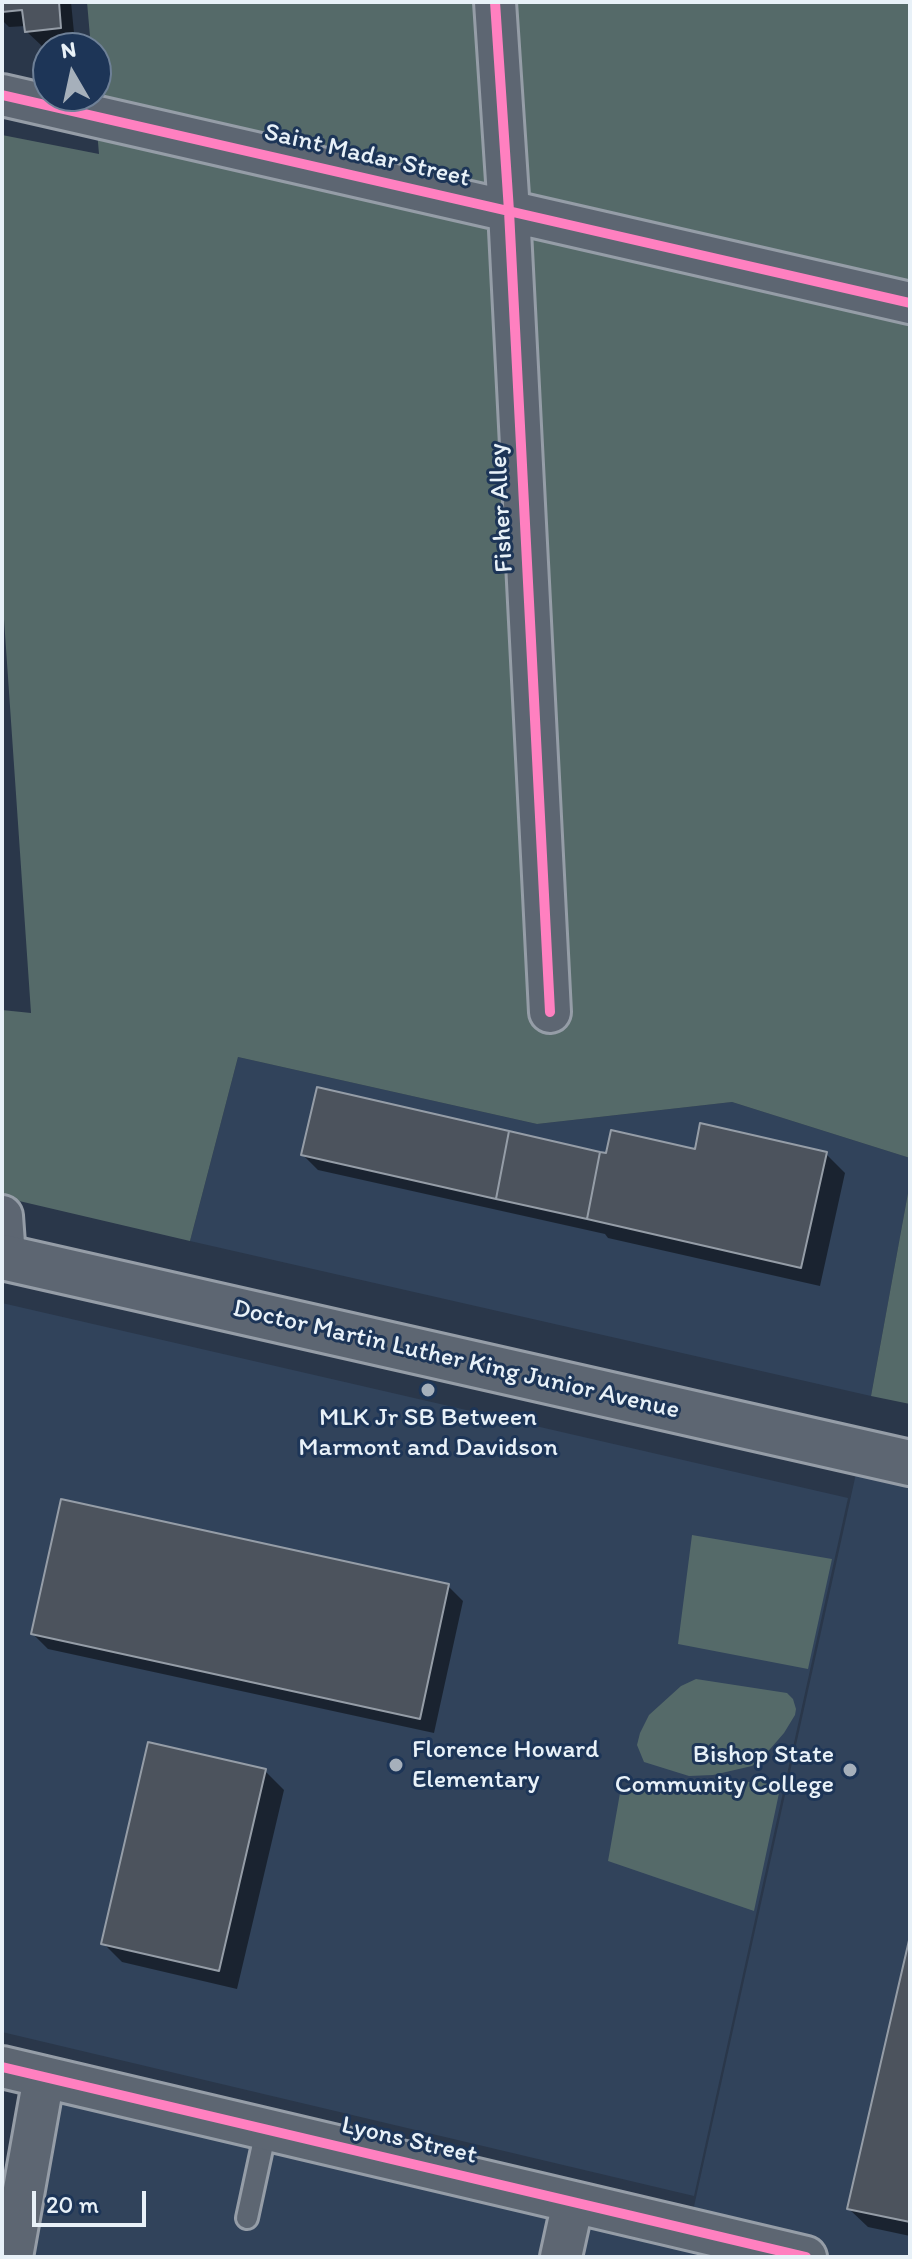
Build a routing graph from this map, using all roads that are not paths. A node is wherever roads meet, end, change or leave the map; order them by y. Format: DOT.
graph roads {
  1 [pos="495,2"];
  2 [pos="2,95"];
  3 [pos="509,211"];
  4 [pos="910,303"];
  5 [pos="550,1012"];
  6 [pos="3,1244"];
  7 [pos="910,1463"];
  8 [pos="2,2067"];
  9 [pos="44,2077"];
  10 [pos="266,2130"];
  11 [pos="573,2202"];
  12 [pos="247,2218"];
  13 [pos="12,2257"];
  14 [pos="561,2257"];
  15 [pos="806,2257"];
  1 -- 3 [label="street, Fisher Alley"];
  2 -- 3 [label="street, Saint Madar Street"];
  3 -- 4 [label="street, Saint Madar Street"];
  3 -- 5 [label="street, Fisher Alley"];
  6 -- 7 [label="main road, Doctor Martin Luther King Junior Avenue"];
  8 -- 9 [label="street, Lyons Street"];
  9 -- 10 [label="street, Lyons Street"];
  9 -- 13 [label="street"];
  10 -- 11 [label="street, Lyons Street"];
  10 -- 12 [label="lane"];
  11 -- 14 [label="street"];
  11 -- 15 [label="street, Lyons Street"];
}
